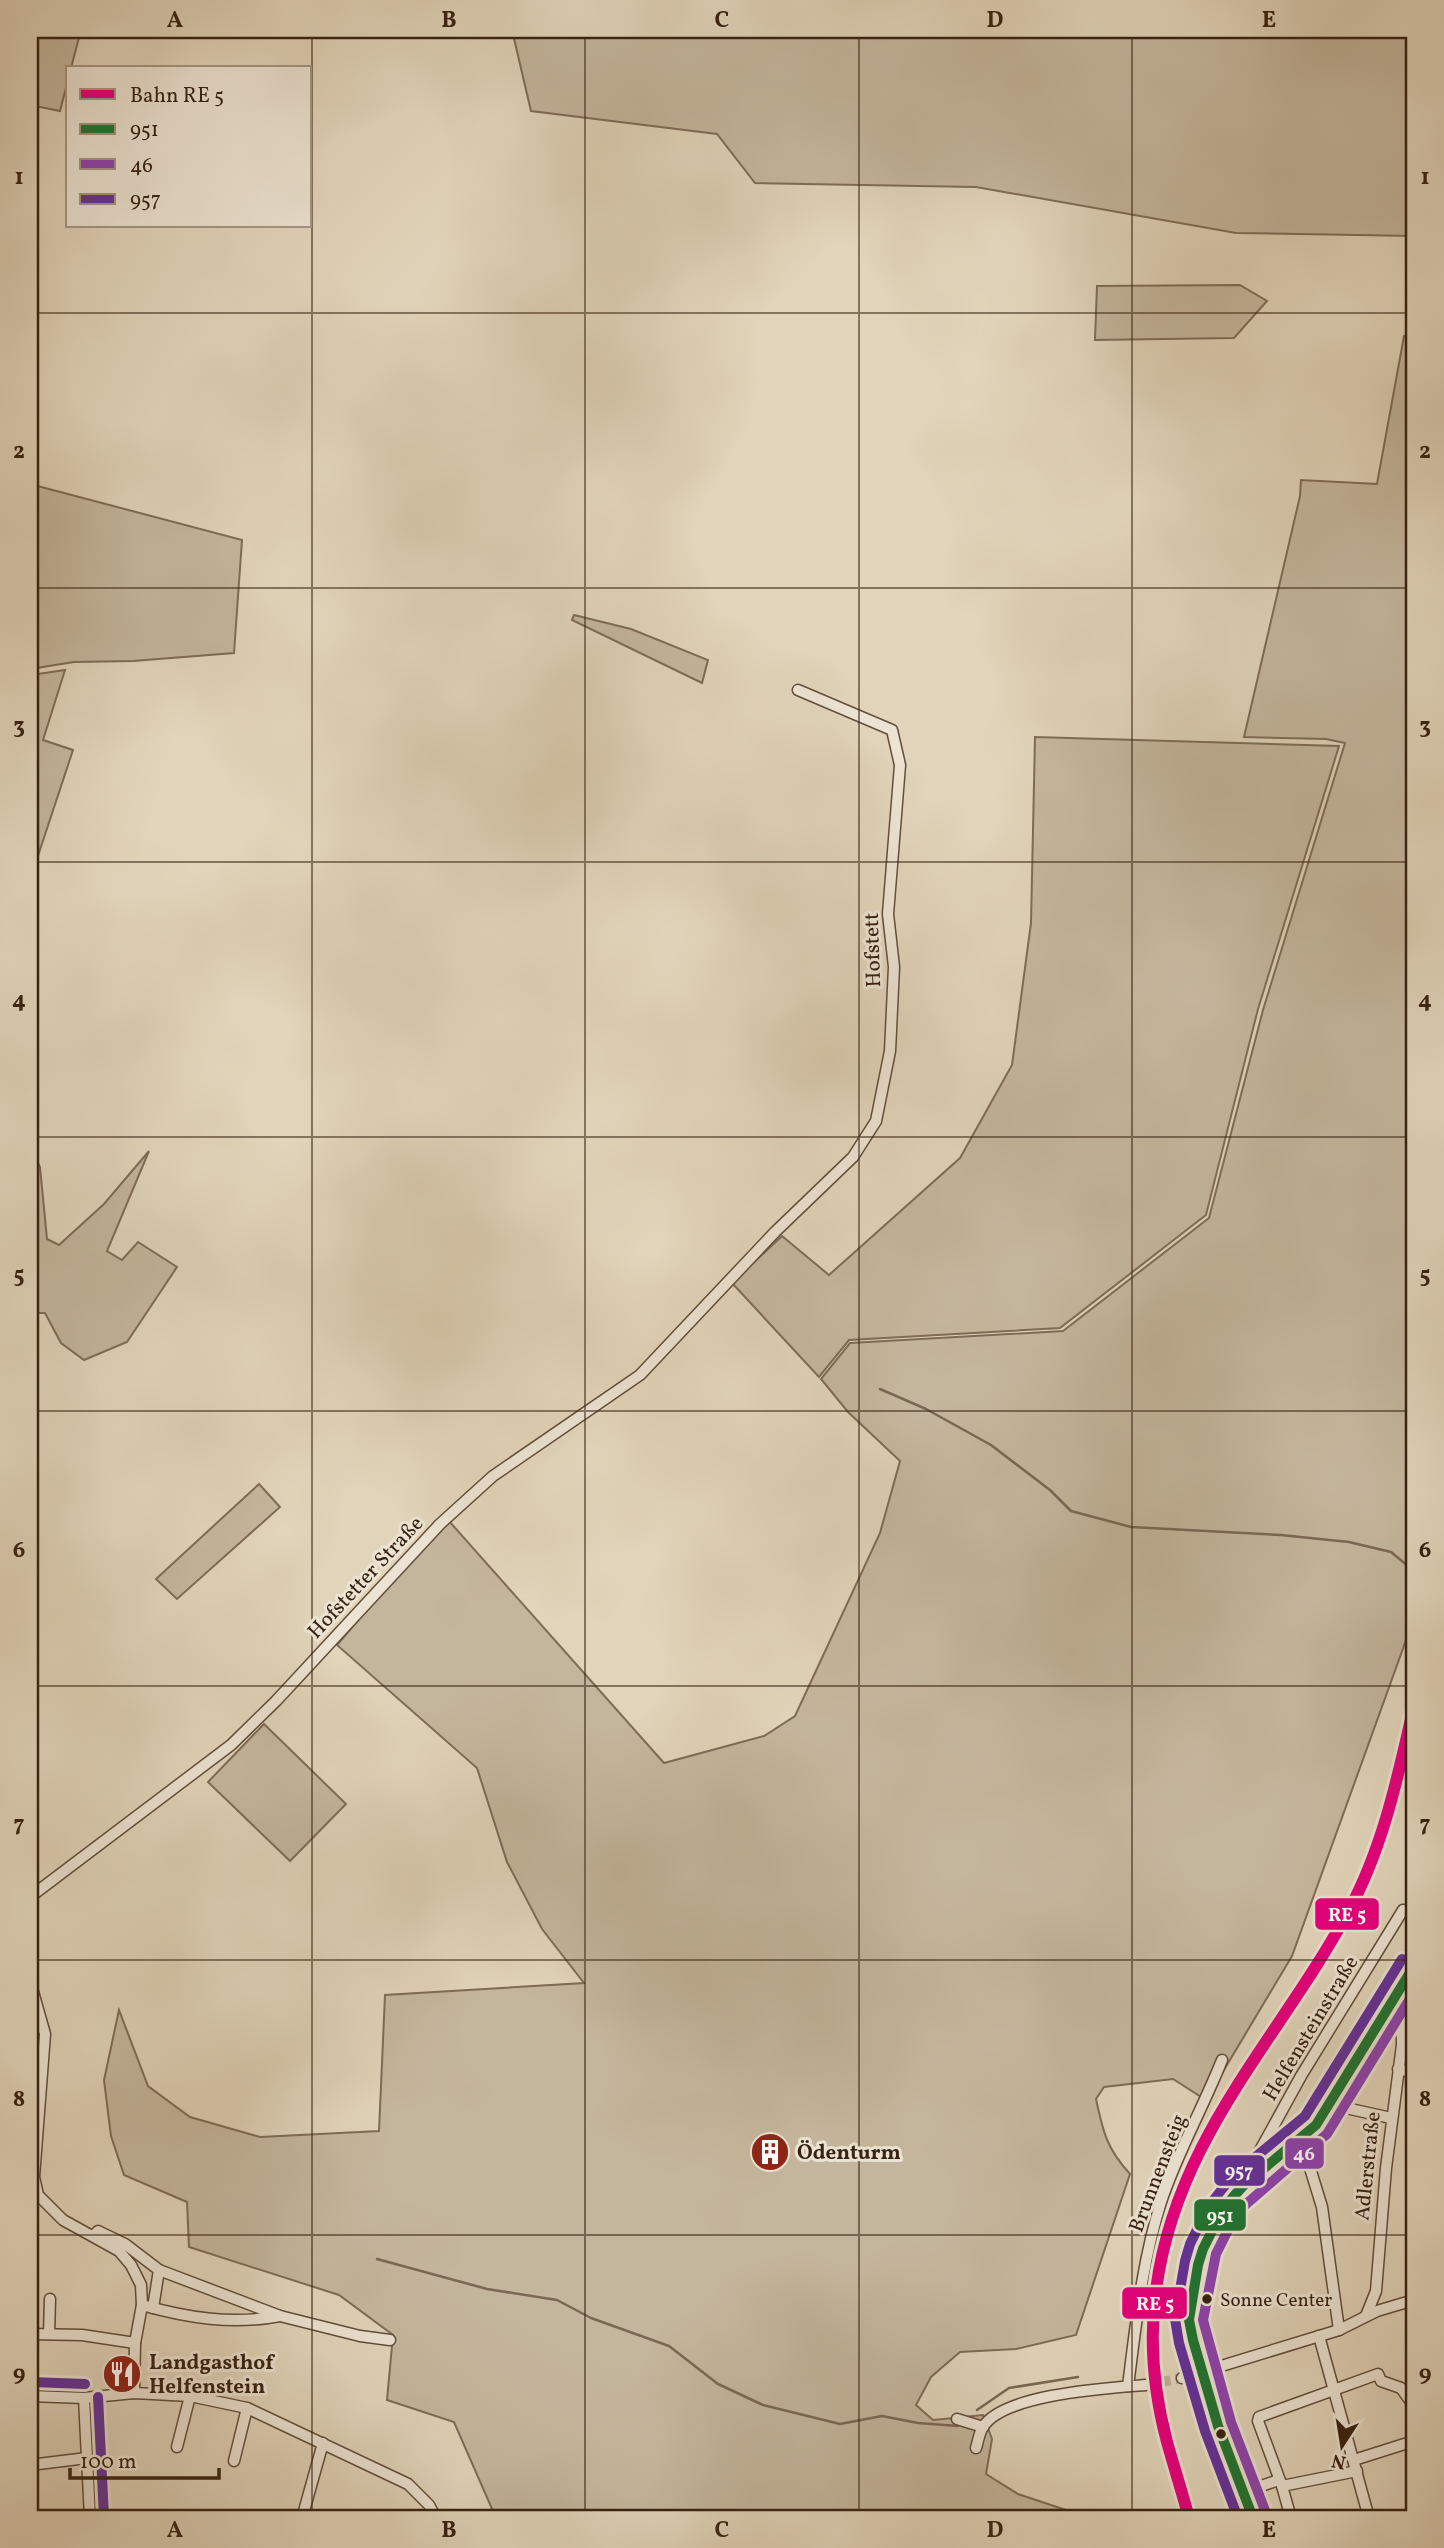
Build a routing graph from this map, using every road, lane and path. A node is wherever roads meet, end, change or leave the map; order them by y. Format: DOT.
graph roads {
  1 [pos="798,690"];
  2 [pos="775,1232"];
  3 [pos="30,1897"];
  4 [pos="1414,1912"];
  5 [pos="1414,1966"];
  6 [pos="30,1981"];
  7 [pos="1390,2007"];
  8 [pos="1222,2060"];
  9 [pos="1398,2069"];
  10 [pos="1414,2073"];
  11 [pos="1328,2104"];
  12 [pos="1391,2118"];
  13 [pos="1296,2142"];
  14 [pos="1252,2178"];
  15 [pos="93,2236"];
  16 [pos="159,2270"];
  17 [pos="1376,2291"];
  18 [pos="50,2300"];
  19 [pos="1414,2300"];
  20 [pos="142,2305"];
  21 [pos="153,2308"];
  22 [pos="1389,2308"];
  23 [pos="280,2316"];
  24 [pos="1366,2316"];
  25 [pos="1339,2330"];
  26 [pos="30,2334"];
  27 [pos="49,2334"];
  28 [pos="1319,2336"];
  29 [pos="390,2340"];
  30 [pos="135,2343"];
  31 [pos="1202,2373"];
  32 [pos="1182,2378"];
  33 [pos="1146,2385"];
  34 [pos="1128,2386"];
  35 [pos="1335,2390"];
  36 [pos="134,2393"];
  37 [pos="30,2396"];
  38 [pos="190,2396"];
  39 [pos="84,2398"];
  40 [pos="1414,2403"];
  41 [pos="247,2408"];
  42 [pos="957,2419"];
  43 [pos="983,2427"];
  44 [pos="1414,2441"];
  45 [pos="323,2442"];
  46 [pos="177,2447"];
  47 [pos="976,2448"];
  48 [pos="87,2458"];
  49 [pos="1354,2460"];
  50 [pos="234,2461"];
  51 [pos="30,2465"];
  52 [pos="1357,2471"];
  53 [pos="1281,2483"];
  54 [pos="1243,2492"];
  55 [pos="1414,2513"];
  56 [pos="90,2517"];
  57 [pos="103,2518"];
  58 [pos="302,2518"];
  59 [pos="436,2518"];
  60 [pos="1254,2518"];
  61 [pos="1291,2518"];
  62 [pos="1369,2518"];
  63 [pos="1397,2518"];
  1 -- 2 [label="street, Hofstett"];
  2 -- 3 [label="street, Hofstetter Straße"];
  4 -- 14 [label="street, Helfensteinstraße"];
  5 -- 7 [label="street, Helfensteinstraße"];
  6 -- 15 [label="street"];
  7 -- 9 [label="street, Adlerstraße"];
  7 -- 11 [label="street, Helfensteinstraße"];
  8 -- 34 [label="street, Brunnensteig"];
  9 -- 10 [label="street"];
  9 -- 12 [label="street, Adlerstraße"];
  11 -- 12 [label="street"];
  11 -- 13 [label="street, Helfensteinstraße"];
  12 -- 17 [label="street, Adlerstraße"];
  13 -- 14 [label="street, Helfensteinstraße"];
  13 -- 25 [label="street"];
  14 -- 31 [label="street, Helfensteinstraße"];
  15 -- 16 [label="street"];
  15 -- 20 [label="street"];
  16 -- 21 [label="street"];
  16 -- 23 [label="street"];
  17 -- 22 [label="street"];
  17 -- 24 [label="street, Adlerstraße"];
  18 -- 27 [label="street"];
  19 -- 22 [label="street"];
  20 -- 21 [label="street"];
  20 -- 30 [label="street"];
  21 -- 23 [label="street"];
  22 -- 24 [label="street"];
  23 -- 29 [label="street"];
  24 -- 25 [label="street"];
  25 -- 28 [label="street"];
  26 -- 27 [label="street"];
  27 -- 30 [label="street"];
  28 -- 31 [label="street"];
  28 -- 35 [label="street"];
  30 -- 36 [label="street"];
  31 -- 32 [label="street"];
  31 -- 54 [label="street, Helfensteinstraße"];
  33 -- 34 [label="street"];
  34 -- 43 [label="street"];
  35 -- 40 [label="street"];
  35 -- 49 [label="street"];
  35 -- 53 [label="street"];
  36 -- 38 [label="street"];
  36 -- 39 [label="street"];
  37 -- 39 [label="street"];
  38 -- 41 [label="street"];
  38 -- 46 [label="street"];
  39 -- 48 [label="street"];
  41 -- 45 [label="street"];
  41 -- 50 [label="street"];
  42 -- 43 [label="street"];
  43 -- 47 [label="street"];
  44 -- 49 [label="street"];
  45 -- 58 [label="street"];
  45 -- 59 [label="street"];
  48 -- 51 [label="street"];
  48 -- 56 [label="street"];
  49 -- 52 [label="street"];
  52 -- 53 [label="street"];
  52 -- 62 [label="street"];
  53 -- 54 [label="street"];
  53 -- 61 [label="street"];
  54 -- 60 [label="street, Helfensteinstraße"];
  55 -- 63 [label="street"];
  56 -- 57 [label="street"];
}
